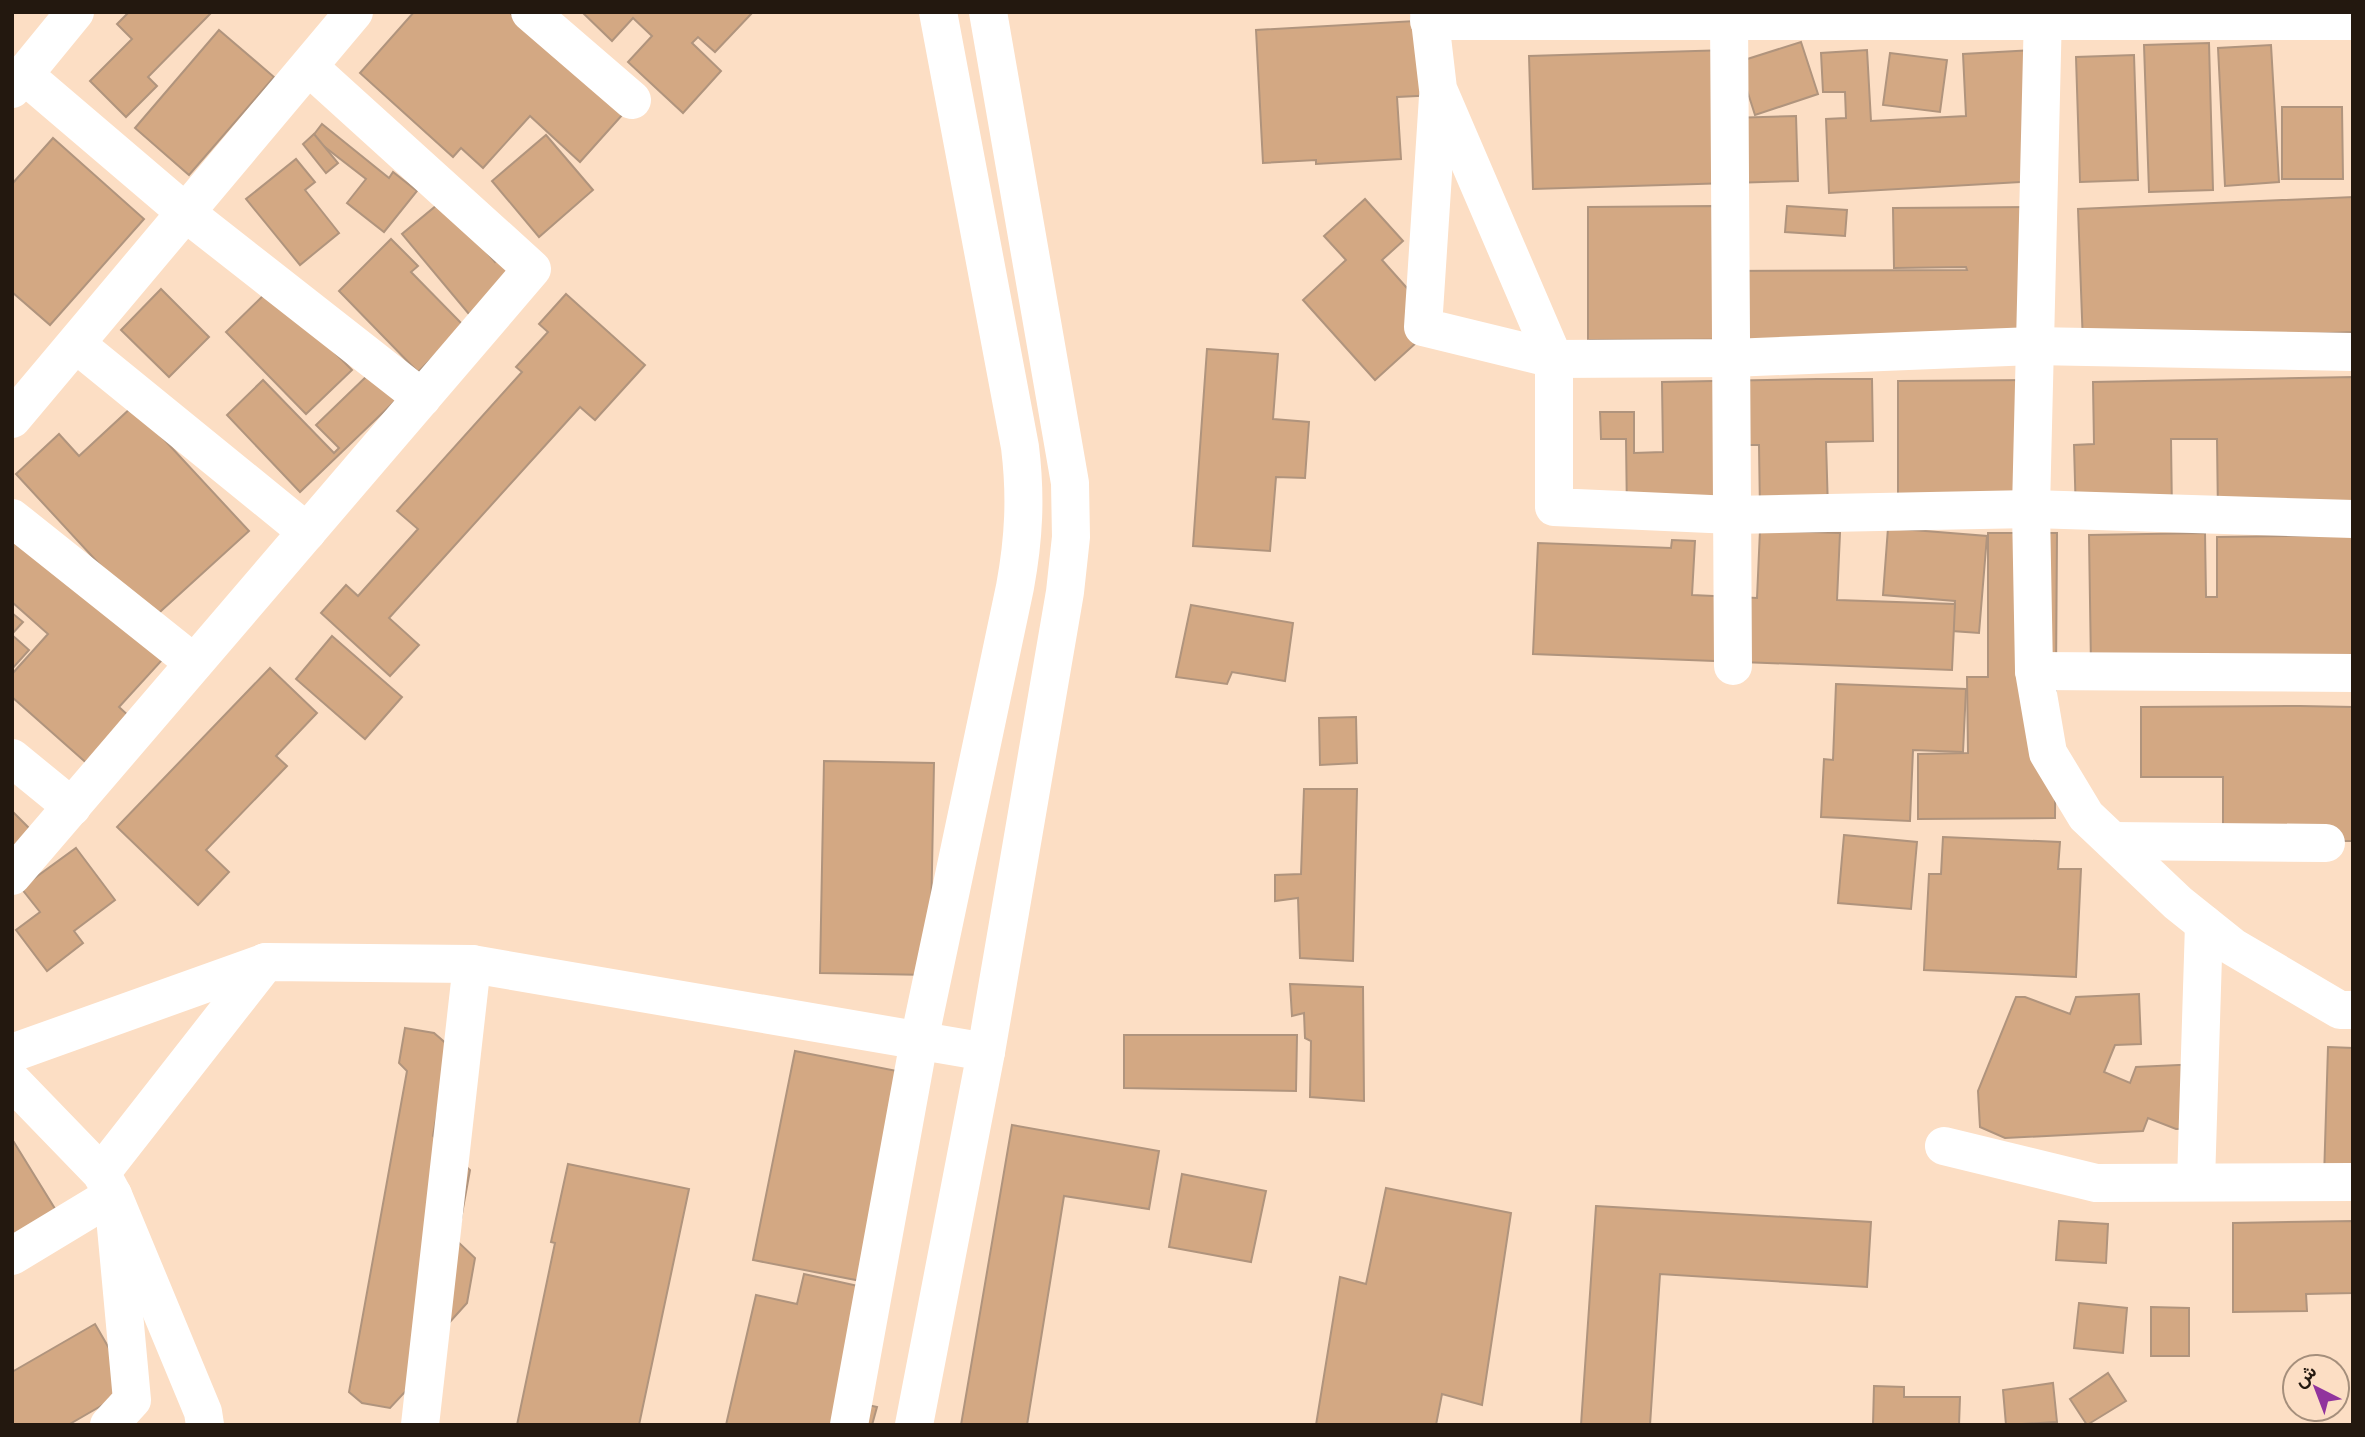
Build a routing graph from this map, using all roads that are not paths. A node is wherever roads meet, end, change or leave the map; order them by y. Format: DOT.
graph roads {
  1 [pos="75,12"];
  2 [pos="354,12"];
  3 [pos="530,12"];
  4 [pos="938,12"];
  5 [pos="988,12"];
  6 [pos="1429,17"];
  7 [pos="1729,17"];
  8 [pos="2043,17"];
  9 [pos="2353,21"];
  10 [pos="309,67"];
  11 [pos="18,81"];
  12 [pos="1438,89"];
  13 [pos="632,100"];
  14 [pos="186,212"];
  15 [pos="76,344"];
  16 [pos="2033,346"];
  17 [pos="2353,352"];
  18 [pos="1731,358"];
  19 [pos="1554,359"];
  20 [pos="422,398"];
  21 [pos="12,419"];
  22 [pos="2031,509"];
  23 [pos="1732,515"];
  24 [pos="12,518"];
  25 [pos="2353,519"];
  26 [pos="307,532"];
  27 [pos="194,663"];
  28 [pos="1733,666"];
  29 [pos="2034,671"];
  30 [pos="2353,673"];
  31 [pos="12,758"];
  32 [pos="72,807"];
  33 [pos="2113,841"];
  34 [pos="2326,843"];
  35 [pos="12,877"];
  36 [pos="2204,924"];
  37 [pos="266,962"];
  38 [pos="472,964"];
  39 [pos="2353,1010"];
  40 [pos="919,1041"];
  41 [pos="985,1052"];
  42 [pos="12,1053"];
  43 [pos="12,1081"];
  44 [pos="1944,1146"];
  45 [pos="2196,1182"];
  46 [pos="2353,1182"];
  47 [pos="107,1184"];
  48 [pos="12,1256"];
  49 [pos="109,1425"];
  50 [pos="205,1425"];
  51 [pos="420,1425"];
  52 [pos="849,1425"];
  53 [pos="914,1425"];
  1 -- 11 [label="street"];
  2 -- 10 [label="street"];
  3 -- 13 [label="street"];
  4 -- 40 [label="street"];
  5 -- 41 [label="street"];
  6 -- 7 [label="street"];
  6 -- 12 [label="street"];
  7 -- 8 [label="street"];
  7 -- 18 [label="street"];
  8 -- 9 [label="street"];
  8 -- 16 [label="street"];
  10 -- 14 [label="street"];
  10 -- 20 [label="street"];
  11 -- 14 [label="street"];
  12 -- 19 [label="street"];
  12 -- 19 [label="street"];
  14 -- 15 [label="street"];
  14 -- 20 [label="street"];
  15 -- 21 [label="street"];
  15 -- 26 [label="street"];
  16 -- 17 [label="street"];
  16 -- 18 [label="street"];
  16 -- 22 [label="street"];
  18 -- 19 [label="street"];
  18 -- 23 [label="street"];
  19 -- 23 [label="street"];
  20 -- 26 [label="street"];
  22 -- 23 [label="street"];
  22 -- 25 [label="street"];
  22 -- 29 [label="street"];
  23 -- 28 [label="street"];
  24 -- 27 [label="street"];
  26 -- 27 [label="street"];
  27 -- 32 [label="street"];
  29 -- 30 [label="street"];
  29 -- 33 [label="street"];
  31 -- 32 [label="street"];
  32 -- 35 [label="street"];
  33 -- 34 [label="street"];
  33 -- 36 [label="street"];
  36 -- 39 [label="street"];
  36 -- 45 [label="street"];
  37 -- 38 [label="street"];
  37 -- 42 [label="street"];
  37 -- 47 [label="street"];
  38 -- 40 [label="street"];
  38 -- 51 [label="street"];
  40 -- 41 [label="street"];
  40 -- 52 [label="street"];
  41 -- 53 [label="street"];
  43 -- 47 [label="street"];
  44 -- 45 [label="street"];
  45 -- 46 [label="street"];
  47 -- 48 [label="street"];
  47 -- 49 [label="street"];
  47 -- 50 [label="street"];
}
